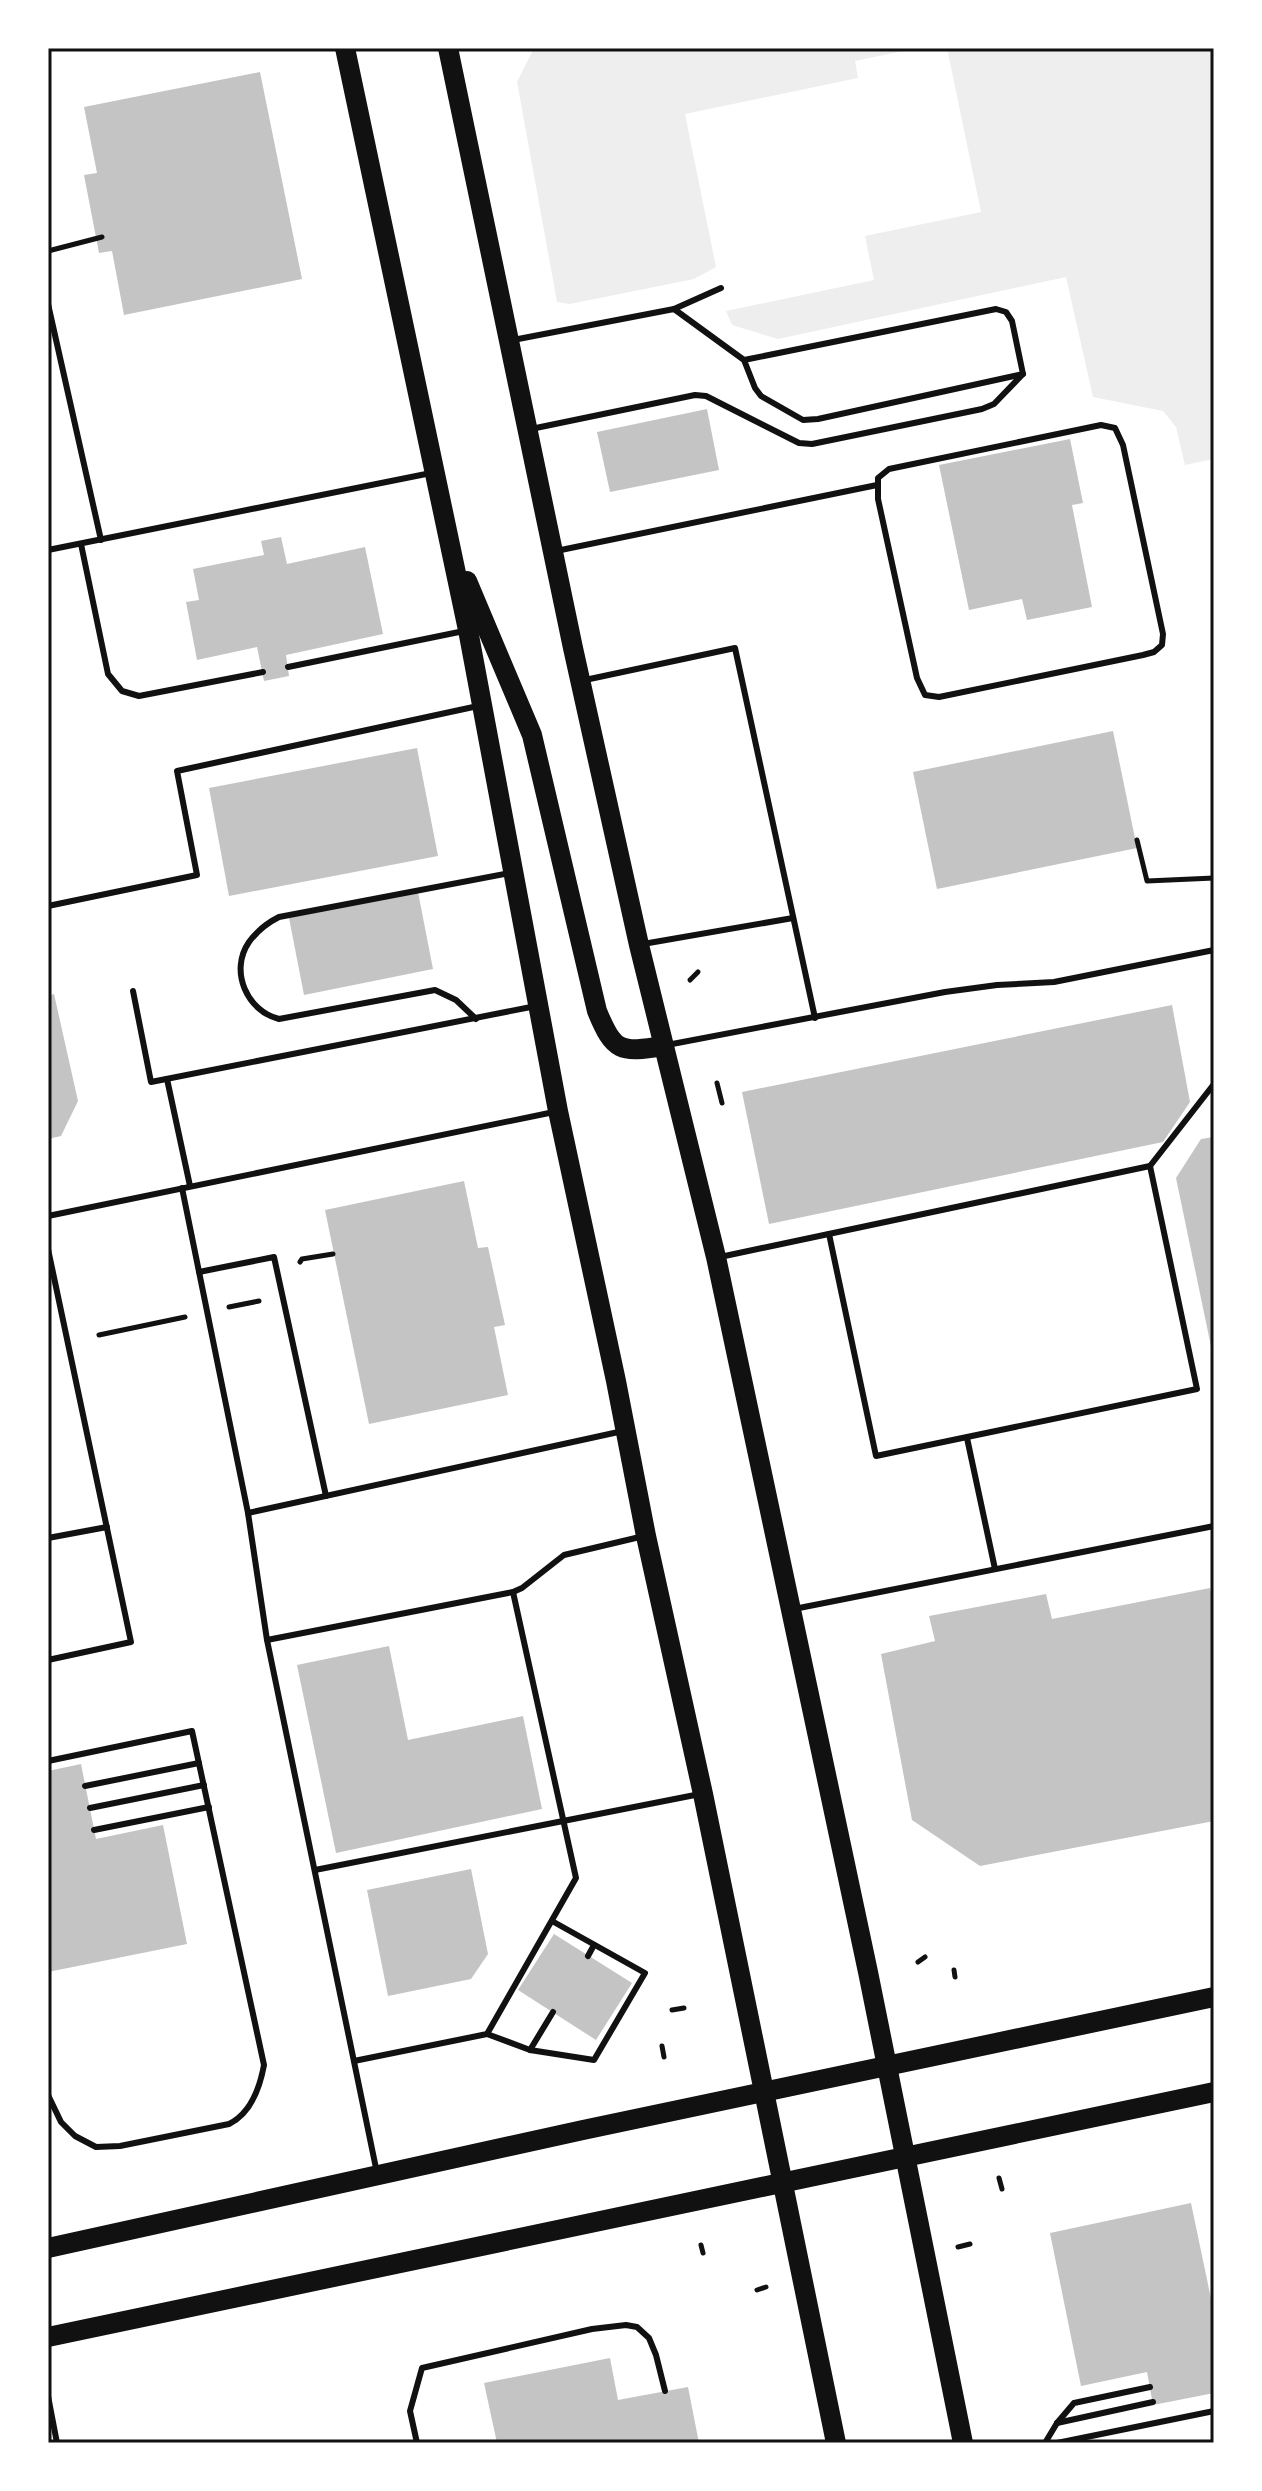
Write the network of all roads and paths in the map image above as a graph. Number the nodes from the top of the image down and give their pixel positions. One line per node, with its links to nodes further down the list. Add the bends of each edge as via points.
1 (345, 48): 12 (main road)
2 (448, 48): 8 (main road)
3 (102, 237): 4 (path)
4 (48, 251)
5 (721, 288): 7 (lane)
6 (48, 304): 14 (lane)
7 (674, 309): 8 (lane); 9 (lane)
8 (508, 341): 11 (main road)
9 (744, 360): 10 (lane, via 761,396 803,420); 10 (lane, via 996,309 1012,321)
10 (1023, 374): 11 (lane, via 982,409 812,444 799,443 695,395)
11 (528, 430): 18 (main road)
12 (435, 472): 14 (lane); 15 (main road)
13 (877, 485): 13 (lane, via 917,678 928,696 1150,654 1162,645 1123,445 1115,428 1101,425 889,469); 18 (lane)
14 (101, 540): 16 (lane)
15 (450, 541): 19 (main road); 37 (main road, via 532,735 597,1011 608,1037 637,1050)
16 (81, 544): 17 (lane); 21 (lane, via 108,674 122,691 139,696)
17 (48, 550)
18 (553, 551): 22 (main road)
19 (468, 630): 20 (lane); 23 (main road)
20 (288, 667)
21 (263, 672)
22 (580, 681): 28 (lane, via 735,648); 29 (main road)
23 (483, 705): 25 (main road); 27 (lane, via 177,771 197,875)
24 (1137, 840): 26 (path, via 1147,881)
25 (514, 873): 34 (main road); 36 (lane, via 279,917 249,942 242,963 253,1004 279,1019 435,990)
26 (1214, 878)
27 (48, 906)
28 (793, 918): 29 (lane); 35 (lane)
29 (639, 945): 37 (main road)
30 (1214, 950): 35 (lane, via 1054,982 945,992)
31 (698, 972): 32 (path)
32 (690, 980)
33 (133, 991): 38 (lane, via 151,1082)
34 (538, 1006): 36 (lane); 42 (main road)
35 (815, 1018): 37 (lane)
36 (476, 1019): 38 (lane)
37 (664, 1046): 49 (main road)
38 (167, 1079): 44 (lane)
39 (717, 1083): 41 (path)
40 (1214, 1084): 43 (lane)
41 (722, 1103)
42 (558, 1111): 44 (lane); 56 (main road)
43 (1150, 1166): 46 (lane); 57 (lane, via 1197,1389)
44 (186, 1187): 45 (lane); 51 (lane)
45 (48, 1216)
46 (829, 1234): 49 (lane); 57 (lane, via 876,1456)
47 (48, 1249): 61 (lane)
48 (333, 1254): 50 (path)
49 (716, 1257): 66 (main road)
50 (302, 1259)
51 (199, 1272): 58 (lane, via 274,1257); 59 (lane)
52 (266, 1299): 53 (path)
53 (230, 1307)
54 (180, 1318): 55 (path)
55 (99, 1335)
56 (626, 1430): 58 (lane); 62 (main road)
57 (967, 1438): 64 (lane)
58 (326, 1496): 59 (lane)
59 (248, 1513): 67 (lane)
60 (1214, 1526): 64 (lane)
61 (107, 1527): 63 (lane); 68 (lane, via 131,1642)
62 (646, 1536): 65 (lane, via 564,1555); 73 (main road)
63 (48, 1538)
64 (995, 1569): 66 (lane)
65 (513, 1592): 67 (lane); 76 (lane)
66 (790, 1610): 93 (main road)
67 (267, 1640): 78 (lane)
68 (48, 1660)
69 (48, 1761): 70 (lane, via 192,1731)
70 (199, 1763): 71 (lane); 72 (lane)
71 (204, 1785): 74 (lane); 75 (lane)
72 (85, 1786)
73 (703, 1794): 76 (lane); 94 (main road)
74 (209, 1807): 77 (lane); 96 (lane, via 263,2051 258,2090 243,2114 229,2124 105,2148 68,2129)
75 (90, 1808)
76 (563, 1821): 78 (lane); 79 (lane, via 576,1878)
77 (94, 1830)
78 (315, 1870): 92 (lane)
79 (552, 1921): 80 (lane); 88 (lane)
80 (594, 1945): 81 (lane); 90 (lane, via 645,1973 594,2060)
81 (588, 1956)
82 (925, 1957): 83 (path)
83 (918, 1962)
84 (1214, 1997): 93 (main road)
85 (684, 2008): 86 (path)
86 (672, 2010)
87 (553, 2012): 90 (lane)
88 (487, 2034): 90 (lane); 92 (lane)
89 (662, 2046): 91 (path)
90 (530, 2050)
91 (664, 2057)
92 (354, 2061): 98 (lane)
93 (885, 2066): 94 (main road); 97 (main road)
94 (764, 2092): 98 (main road); 100 (main road)
95 (1214, 2092): 97 (main road)
96 (48, 2095)
97 (903, 2156): 100 (main road); 119 (main road)
98 (377, 2174): 105 (main road)
99 (999, 2178): 101 (path)
100 (782, 2182): 109 (main road); 118 (main road)
101 (1002, 2189)
102 (970, 2244): 104 (path)
103 (701, 2245): 106 (path)
104 (958, 2247)
105 (48, 2248)
106 (703, 2253)
107 (766, 2287): 108 (path)
108 (757, 2290)
109 (48, 2337)
110 (1150, 2387): 115 (lane, via 1074,2403)
111 (665, 2391): 117 (lane, via 649,2338 637,2327 610,2326 422,2368 410,2411)
112 (48, 2396): 116 (lane)
113 (1153, 2402): 115 (lane)
114 (1214, 2411): 121 (lane)
115 (1057, 2423): 120 (lane)
116 (57, 2443)
117 (417, 2443)
118 (836, 2443)
119 (963, 2443)
120 (1045, 2443)
121 (1057, 2443)

